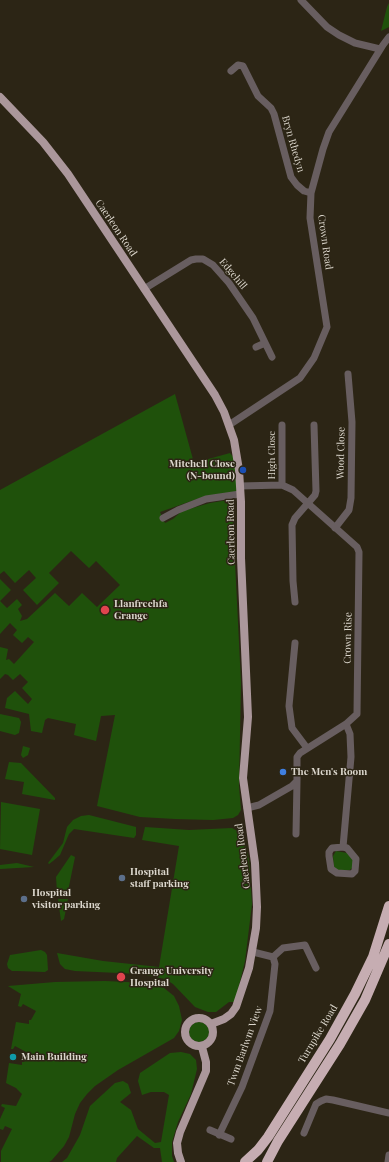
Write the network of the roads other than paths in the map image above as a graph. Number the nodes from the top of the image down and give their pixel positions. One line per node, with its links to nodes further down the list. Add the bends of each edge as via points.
1 (300, 0): 3 (street, via 339,35 354,43)
2 (389, 36): 3 (street, Crown Road)
3 (381, 47): 6 (street, Crown Road, via 329,132)
4 (231, 71): 6 (street, Bryn Rhedyn, via 238,65 243,66 258,96 271,108 291,177 304,191)
5 (0, 97): 7 (main road, Caerleon Road, via 43,142 68,174)
6 (311, 193): 12 (street, Crown Road, via 310,218 327,327 314,358 300,378)
7 (144, 289): 8 (street, Edgehill, via 191,260 204,259 229,283 253,318); 12 (main road, Caerleon Road, via 215,395)
8 (265, 343): 9 (street); 10 (street, Edgehill)
9 (256, 348)
10 (272, 356)
11 (348, 374): 19 (street, Wood Close, via 352,422 350,498 349,510)
12 (229, 425): 16 (main road, Caerleon Road, via 237,451)
13 (282, 425): 15 (street, High Close)
14 (314, 425): 17 (street, via 316,491)
15 (282, 485): 16 (street); 17 (street, Crown Rise, via 293,490)
16 (240, 490): 18 (street, via 206,499); 25 (main road, Caerleon Road, via 240,558 248,717 243,778)
17 (308, 503): 19 (street, Crown Rise); 20 (street, via 292,525)
18 (163, 518)
19 (336, 528): 22 (street, Crown Rise, via 357,547 359,552 357,714)
20 (295, 602)
21 (295, 643): 23 (street, via 289,706 292,728)
22 (346, 724): 23 (street, Crown Rise); 27 (street, via 350,734 351,756)
23 (307, 748): 24 (street, Crown Rise, via 297,757)
24 (297, 781): 25 (street, via 259,805); 26 (street, Crown Rise)
25 (247, 808): 30 (main road, Caerleon Road, via 257,887)
26 (296, 834)
27 (343, 847): 27 (street, via 356,859 355,871 352,874 337,873 330,869 329,852 332,848)
28 (389, 906): 42 (highway, Turnpike Road, via 373,957 352,1001 268,1137)
29 (389, 944): 43 (highway, via 365,1000)
30 (253, 952): 31 (street); 33 (main road, Caerleon Road, via 236,1006 231,1014)
31 (273, 957): 32 (street, via 283,948 305,945); 38 (street, Twm Barlwm View, via 275,964 270,1011 242,1087)
32 (316, 968)
33 (211, 1024): 34 (main road, via 213,1037); 34 (main road, via 199,1017 187,1024 185,1029 186,1039)
34 (202, 1047): 41 (main road, via 206,1062 204,1075 177,1143)
35 (389, 1113): 37 (street, via 333,1100 321,1100 316,1104)
36 (210, 1130): 38 (street)
37 (304, 1133)
38 (220, 1134): 39 (street)
39 (231, 1140)
40 (389, 1155): 44 (street)
41 (181, 1162)
42 (245, 1162)
43 (267, 1162)
44 (388, 1162)

